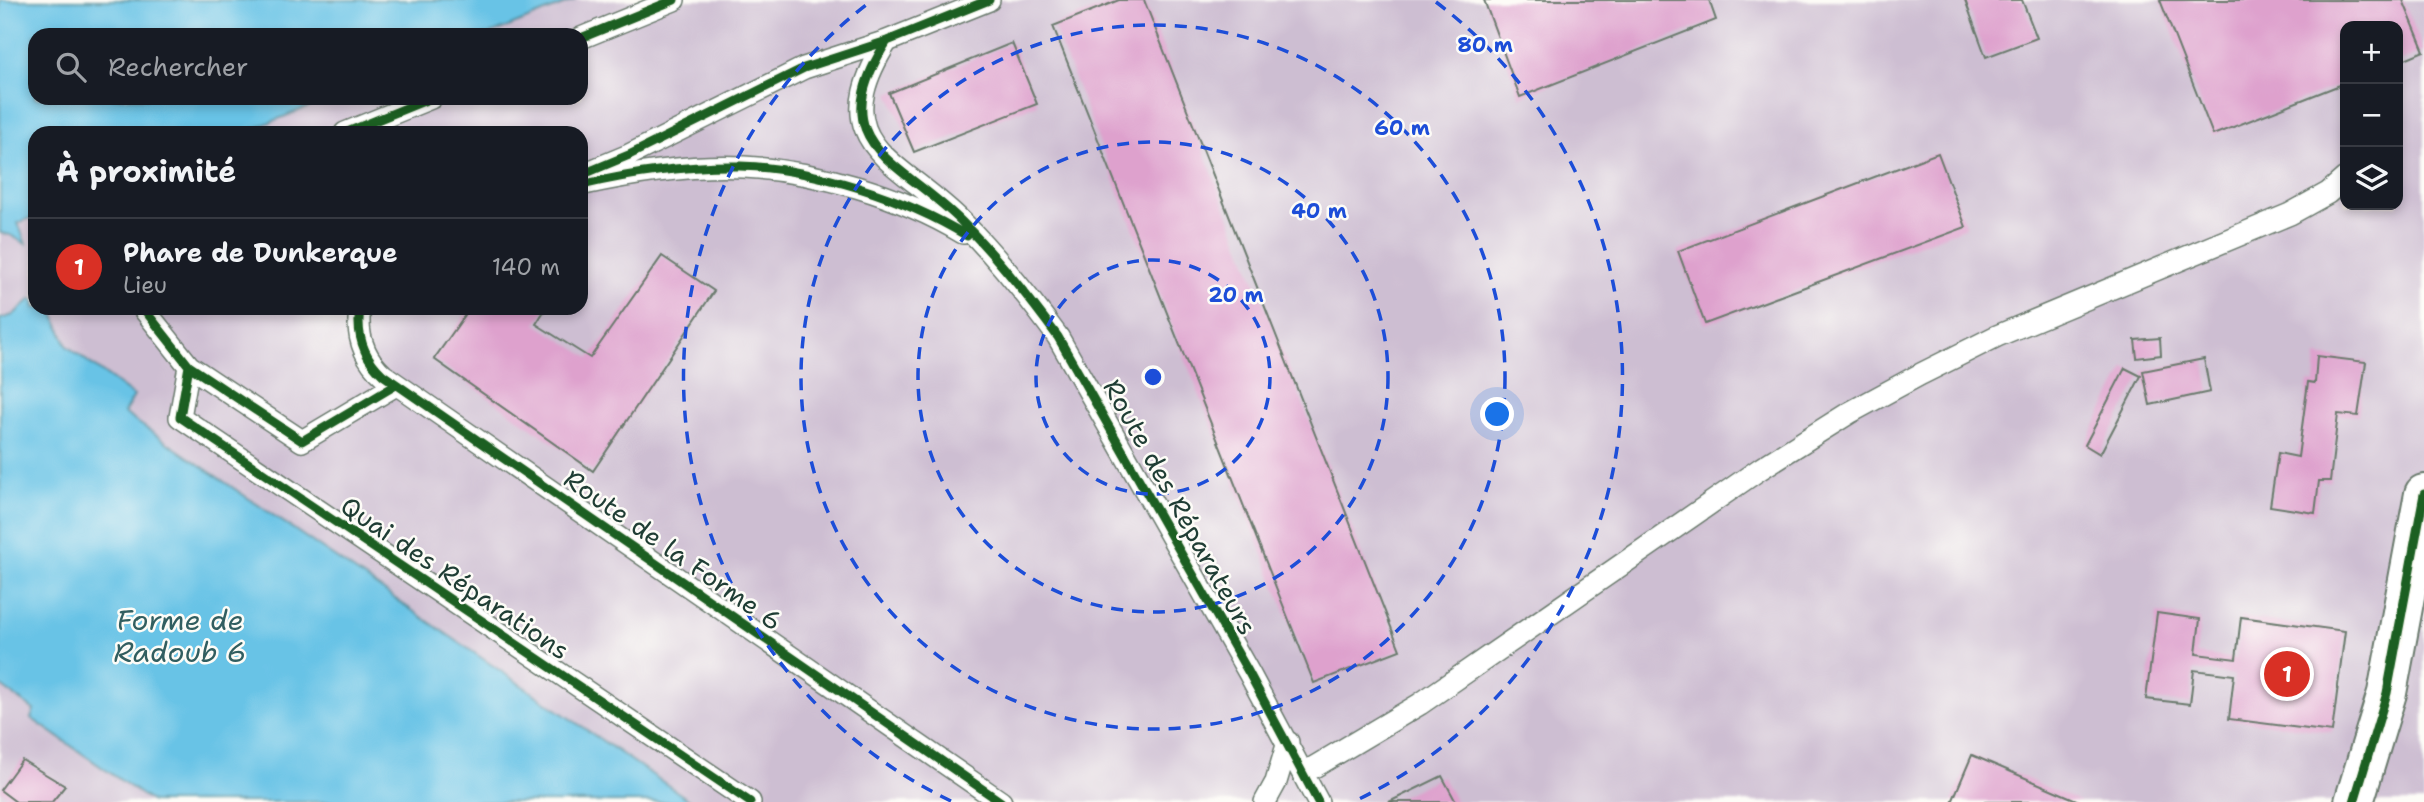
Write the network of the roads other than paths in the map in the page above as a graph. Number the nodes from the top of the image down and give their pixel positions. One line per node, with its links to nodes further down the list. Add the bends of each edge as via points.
1 (674, 0): 3 (lane)
2 (989, 0): 4 (lane)
3 (588, 35)
4 (887, 41): 7 (lane, via 804,68); 10 (lane, Route des Réparateurs, via 862,94 866,133 880,155 947,208)
5 (414, 105): 6 (lane)
6 (362, 126)
7 (588, 172)
8 (2340, 183): 17 (lane, via 2290,214 1997,336 1849,413 1420,704)
9 (588, 184): 10 (lane, via 690,168 767,169 880,194)
10 (985, 247): 16 (lane, Route des Réparateurs, via 1020,285 1075,364)
11 (149, 315): 13 (lane)
12 (360, 315): 14 (lane, Route de la Forme 6, via 360,340 367,359)
13 (190, 366): 14 (lane, via 302,441); 18 (lane, Quai des Réparations, via 180,417)
14 (396, 385): 19 (lane, Route de la Forme 6)
15 (2424, 494): 22 (street, via 2387,693)
16 (1288, 743): 17 (lane, Route des Réparateurs); 20 (lane)
17 (1304, 773): 21 (lane, Route des Réparateurs)
18 (750, 802)
19 (1001, 802)
20 (1265, 802)
21 (1318, 802)
22 (2354, 802)

